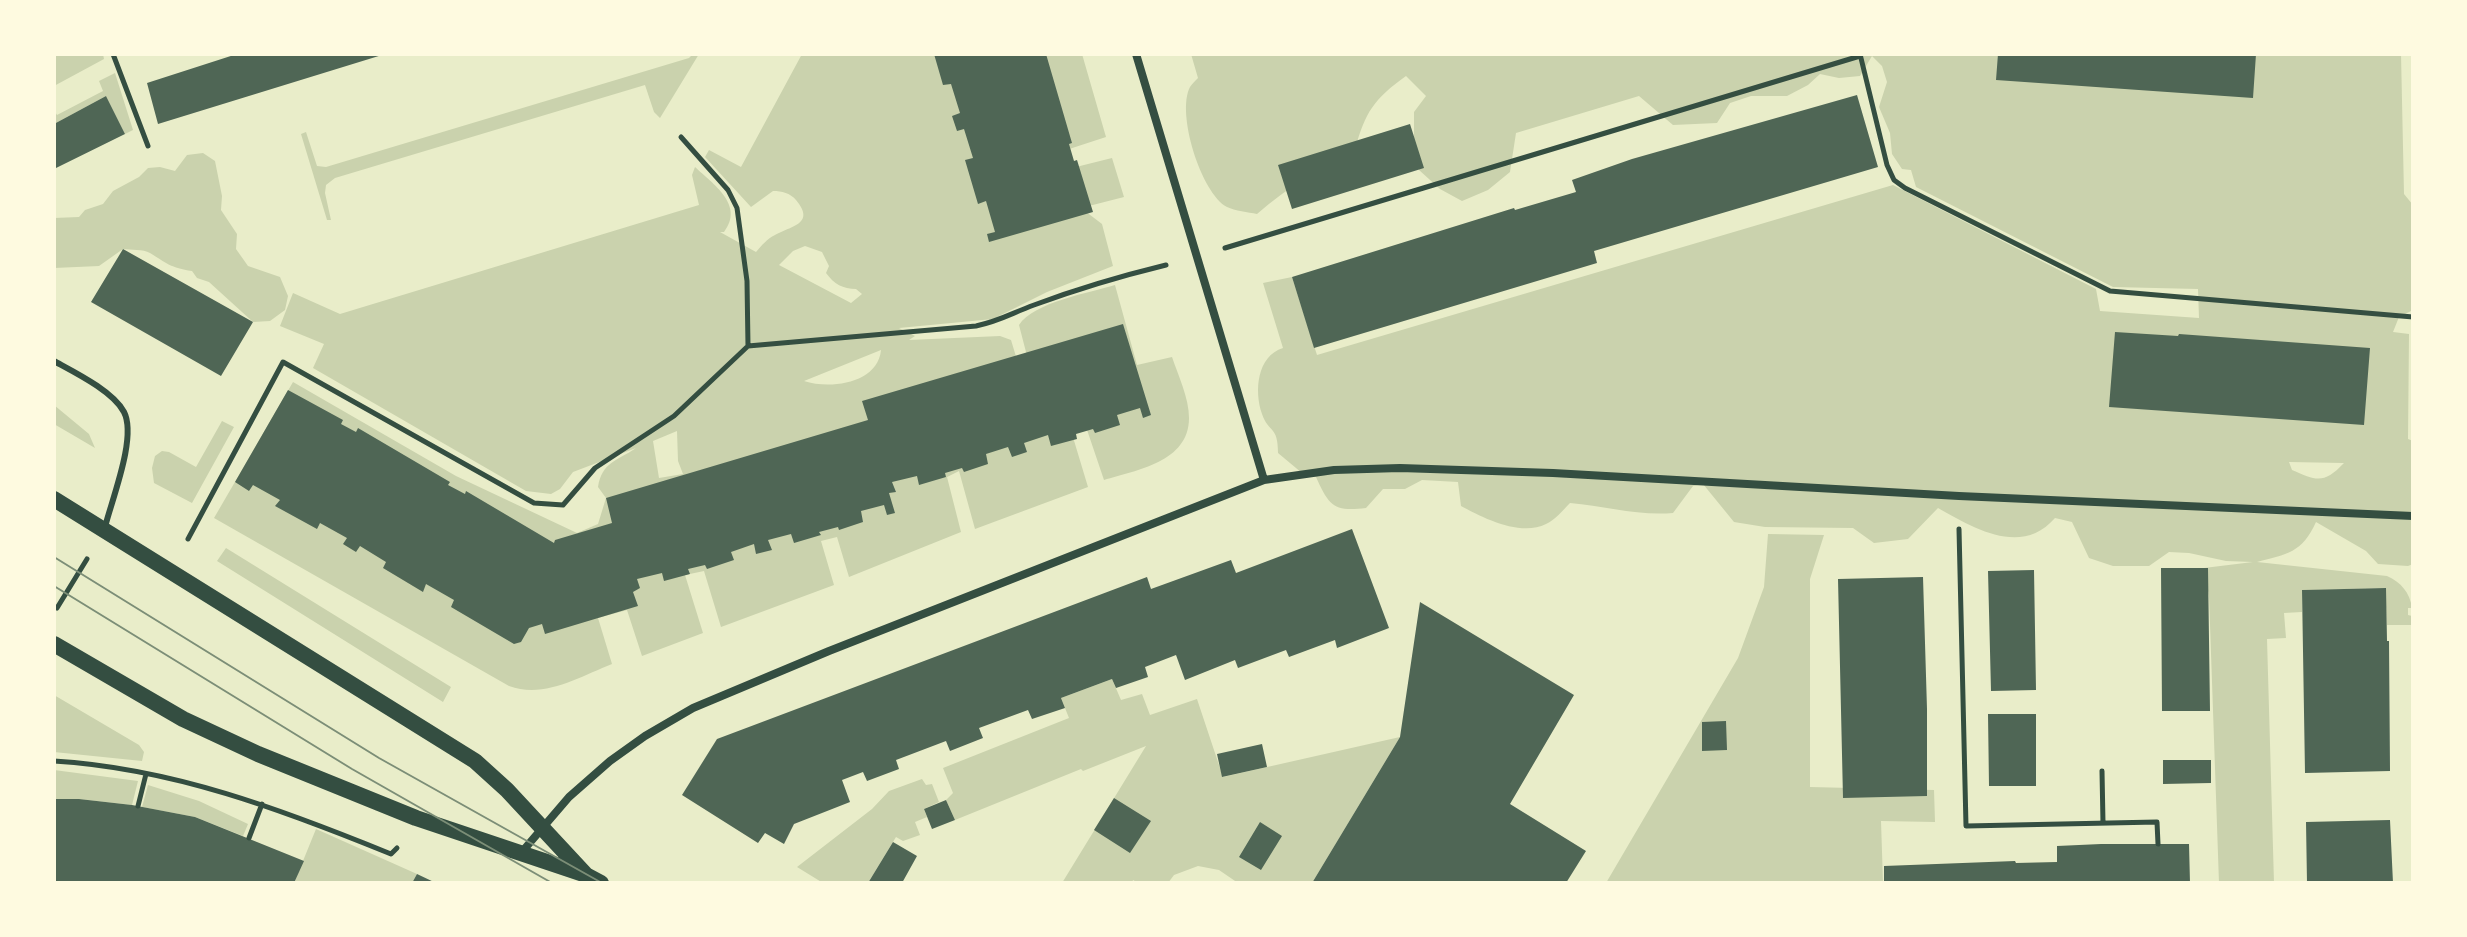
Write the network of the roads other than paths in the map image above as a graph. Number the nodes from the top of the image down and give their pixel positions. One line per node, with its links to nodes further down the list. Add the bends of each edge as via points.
1 (1136, 54): 3 (street)
2 (54, 361): 6 (lane, via 100,388 127,419 127,443)
3 (1264, 480): 5 (street, via 1400,468); 8 (street, via 693,708 610,761)
4 (54, 499): 6 (main road)
5 (2413, 516)
6 (104, 530): 8 (main road, via 463,752 490,773)
7 (54, 644): 9 (main road, via 237,745 407,814)
8 (540, 828): 9 (street); 10 (main road)
9 (521, 853): 10 (main road)
10 (594, 879)

